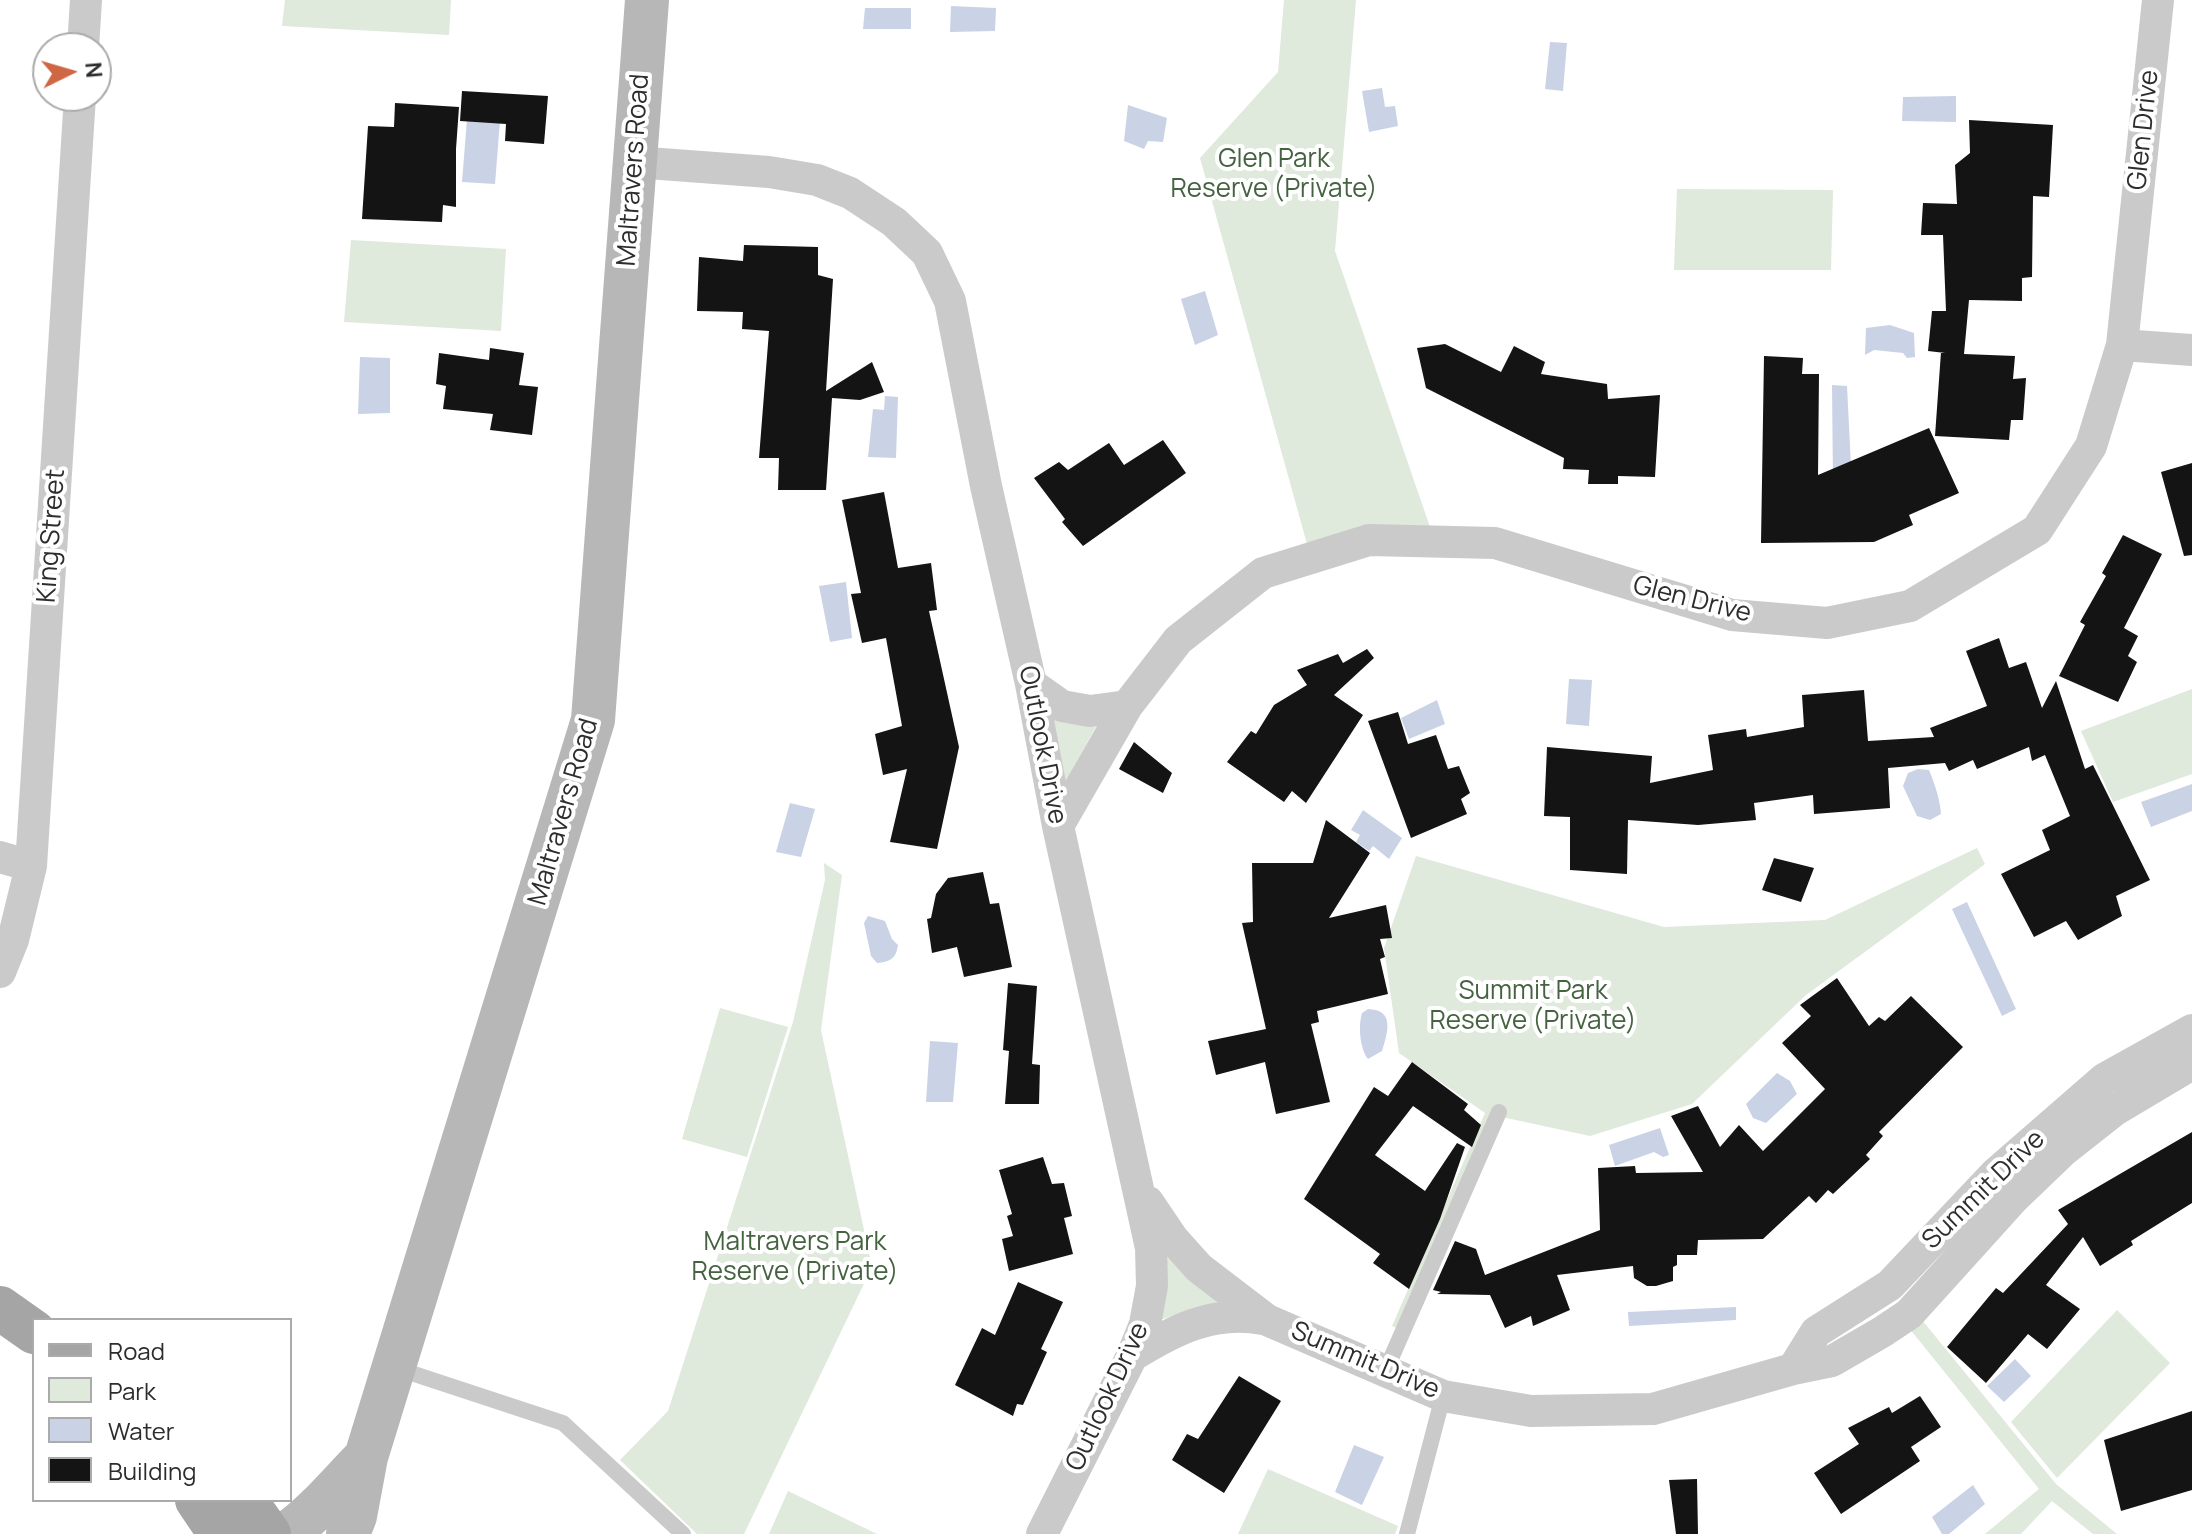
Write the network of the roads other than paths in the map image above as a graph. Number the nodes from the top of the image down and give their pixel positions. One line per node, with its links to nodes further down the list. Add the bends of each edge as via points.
1 (86, 0): 4 (street)
2 (647, 0): 6 (street, Maltravers Road)
3 (2158, 0): 7 (street, Glen Drive)
4 (84, 32)
5 (79, 112): 13 (street, King Street)
6 (634, 162): 9 (street, Outlook Drive, via 817,180 850,193 894,222 927,253 950,301); 23 (street, Maltravers Road, via 593,720)
7 (2122, 345): 8 (street); 10 (street, Glen Drive, via 2091,446 2037,530 1910,606 1827,623 1732,615 1495,543 1369,540 1263,573 1178,640)
8 (2192, 350)
9 (1031, 684): 10 (street, via 1062,706 1090,711); 11 (street, Outlook Drive)
10 (1127, 706): 11 (street, Glen Drive)
11 (1058, 826): 18 (street, Outlook Drive)
12 (0, 857): 13 (street)
13 (31, 866): 14 (street, King Street)
14 (0, 972)
15 (2192, 1030): 24 (street, Summit Drive, via 2104,1079 1996,1173 1890,1285 1816,1332)
16 (2192, 1064): 24 (street, Summit Drive, via 2115,1110 2063,1151 1909,1314 1832,1361)
17 (1499, 1112): 25 (lane)
18 (1138, 1186): 20 (street, Summit Drive, via 1199,1268); 22 (street, Outlook Drive, via 1151,1248 1152,1286)
19 (0, 1308): 21 (main road)
20 (1267, 1320): 22 (street, Summit Drive, via 1223,1316 1167,1335); 25 (street, Summit Drive)
21 (32, 1331)
22 (1132, 1356): 34 (street, Outlook Drive)
23 (394, 1368): 27 (street, Maltravers Road); 33 (lane, via 563,1423)
24 (1793, 1369): 26 (street, Summit Drive, via 1653,1409 1531,1411)
25 (1385, 1372): 26 (street, Summit Drive)
26 (1443, 1396): 35 (lane)
27 (366, 1457): 31 (street, Maltravers Road, via 314,1513); 32 (street, Maltravers Road)
28 (198, 1502): 30 (main road)
29 (247, 1502): 31 (main road)
30 (220, 1534)
31 (284, 1534)
32 (348, 1534)
33 (683, 1534)
34 (1042, 1534)
35 (1407, 1534)

